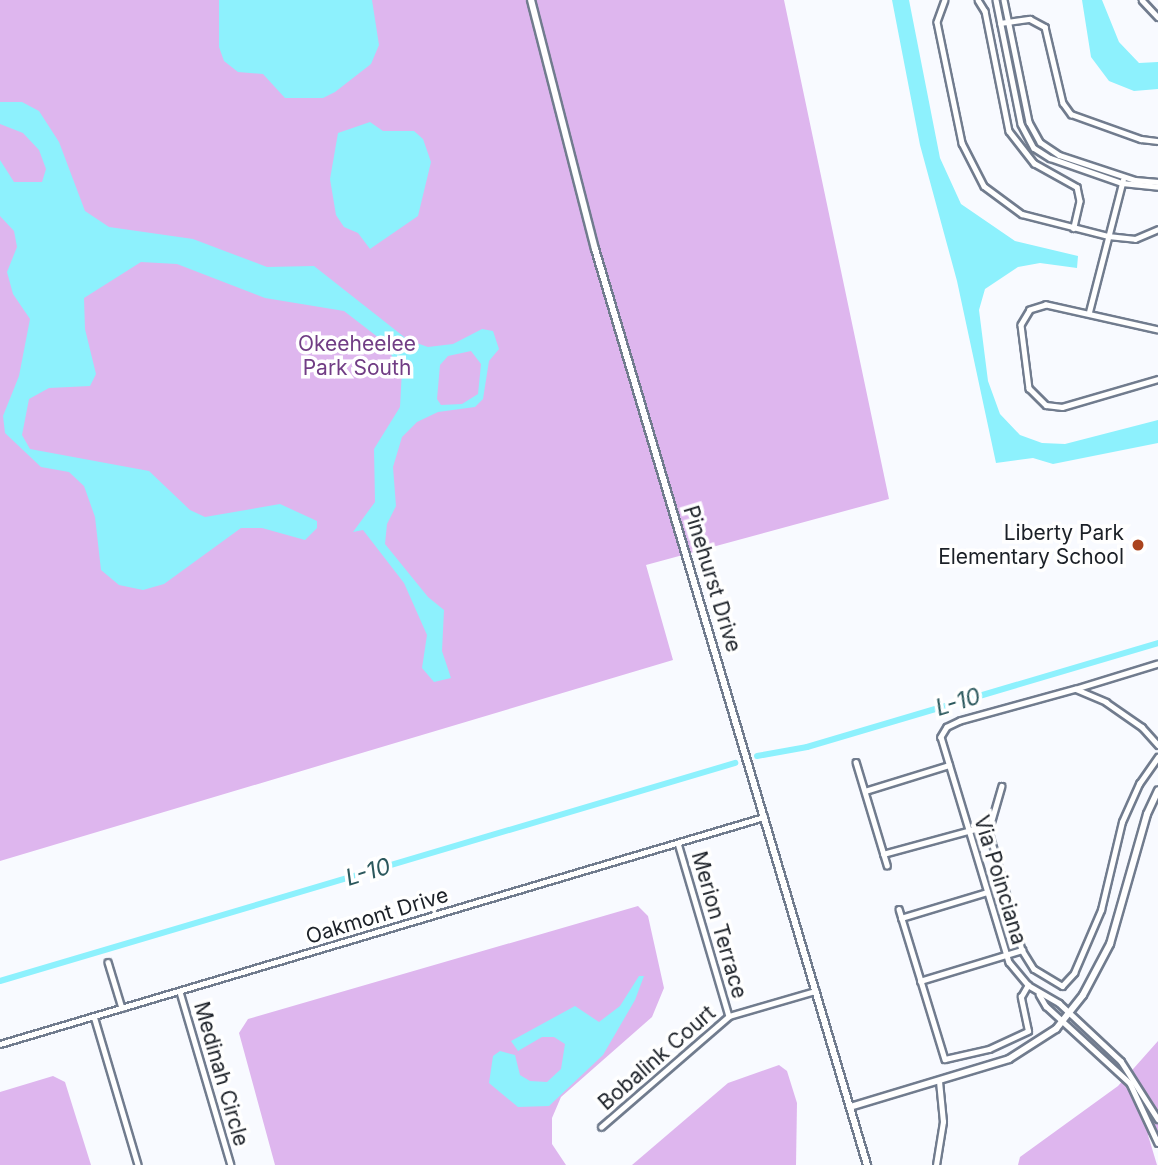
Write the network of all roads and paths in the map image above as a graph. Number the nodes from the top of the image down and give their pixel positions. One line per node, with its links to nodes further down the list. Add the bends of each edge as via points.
1 (531, 0): 30 (street, Pinehurst Drive, via 595,250)
2 (945, 0): 15 (street, via 937,22 971,168 1010,208)
3 (978, 0): 15 (street, via 985,11 1009,131 1034,163 1077,187 1080,201)
4 (996, 0): 9 (street)
5 (1004, 0): 8 (street)
6 (1142, 0): 7 (street)
7 (1158, 17)
8 (1007, 21): 9 (street); 10 (street, via 1030,19 1048,31 1062,99 1071,114); 11 (street, via 1036,136 1059,155)
9 (1000, 23): 13 (street, via 1028,141 1040,154)
10 (1158, 141)
11 (1124, 177): 12 (street); 13 (street)
12 (1158, 182)
13 (1122, 183): 14 (street); 17 (street)
14 (1158, 187)
15 (1074, 228): 17 (street)
16 (1158, 229): 17 (street, via 1130,240)
17 (1108, 236): 18 (street)
18 (1088, 312): 19 (street); 20 (street, via 1042,305 1024,316 1027,375 1035,398 1062,407)
19 (1158, 330)
20 (1158, 379)
21 (1158, 664): 22 (street, Via Poinciana)
22 (1076, 689): 23 (street, via 1115,708); 26 (street, Via Poinciana, via 947,727 941,737)
23 (1158, 745)
24 (1158, 757): 39 (street, via 1139,784 1122,822 1104,901 1069,983 1062,986 1034,969)
25 (856, 762): 29 (street)
26 (949, 765): 29 (street); 32 (street, Via Poinciana)
27 (1002, 786): 31 (street)
28 (1158, 790): 48 (street, via 1147,814 1118,922 1102,961)
29 (864, 791): 34 (street)
30 (764, 817): 33 (street, Oakmont Drive); 44 (street, Pinehurst Drive)
31 (990, 825): 32 (street); 39 (street, via 991,845)
32 (968, 829): 34 (street); 36 (street, Via Poinciana)
33 (678, 843): 45 (street, Oakmont Drive); 50 (street, Merion Terrace)
34 (883, 854): 35 (street)
35 (887, 865)
36 (987, 892): 38 (street); 40 (street, Via Poinciana)
37 (899, 909): 38 (street)
38 (901, 918): 42 (street)
39 (1021, 950): 40 (street)
40 (1006, 956): 42 (street); 43 (street, Via Poinciana)
41 (108, 962): 47 (street)
42 (920, 981): 43 (street, via 943,1056 949,1061 1028,1031 1021,997)
43 (1028, 985): 46 (street, Via Poinciana)
44 (815, 991): 50 (street, Bobalink Court); 55 (street, Pinehurst Drive)
45 (180, 992): 47 (street, Oakmont Drive); 60 (street, Medinah Circle)
46 (1039, 993): 48 (street, Via Poinciana); 51 (street, Via Poinciana)
47 (122, 1008): 49 (street, Oakmont Drive)
48 (1070, 1014): 51 (street); 54 (street, Via Poinciana)
49 (94, 1016): 52 (street, Oakmont Drive); 59 (street)
50 (729, 1016): 57 (street, Bobalink Court)
51 (1063, 1021): 53 (street, via 1038,1043 1009,1059); 54 (street, Via Poinciana)
52 (0, 1044)
53 (939, 1081): 55 (street); 62 (street, via 943,1122)
54 (1133, 1083): 56 (street, Via Poinciana); 58 (street, Via Poinciana)
55 (850, 1107): 61 (street, Pinehurst Drive)
56 (1158, 1119)
57 (600, 1127)
58 (1158, 1143)
59 (138, 1165)
60 (232, 1165)
61 (867, 1165)
62 (936, 1165)

